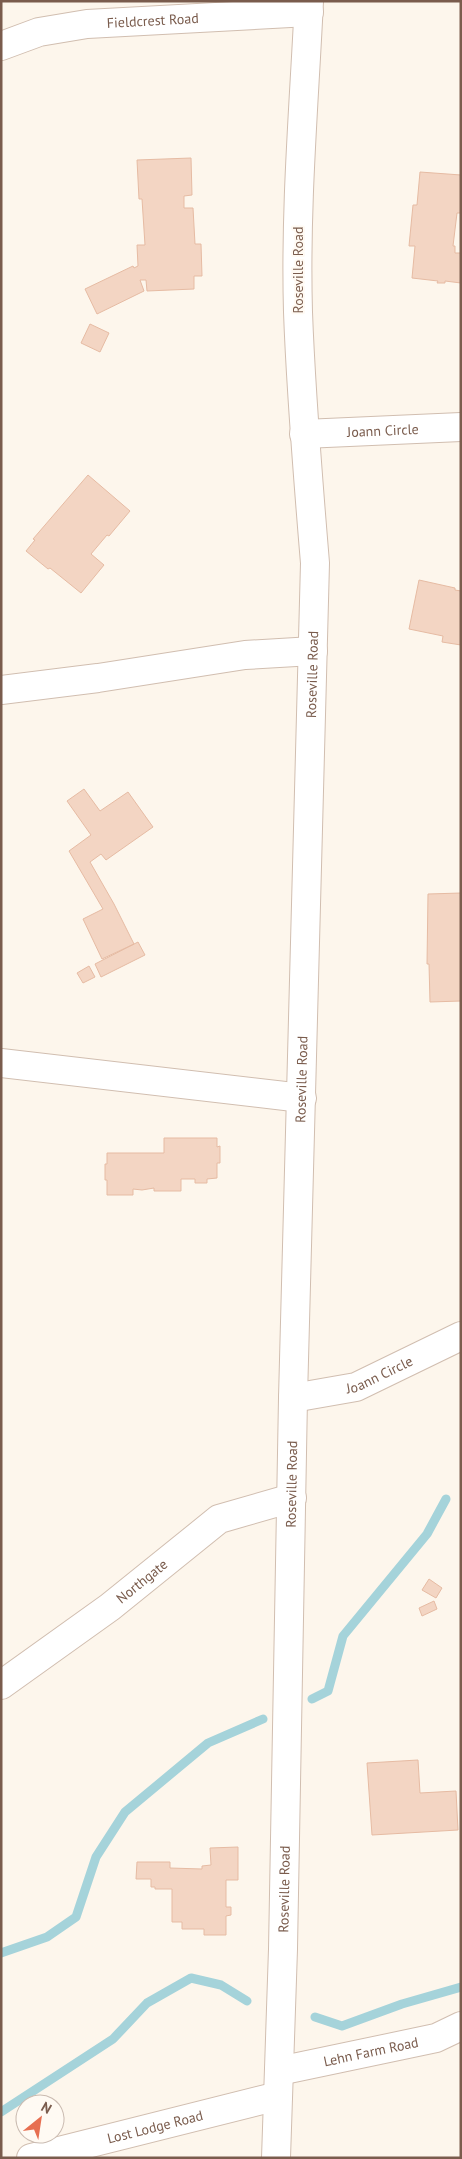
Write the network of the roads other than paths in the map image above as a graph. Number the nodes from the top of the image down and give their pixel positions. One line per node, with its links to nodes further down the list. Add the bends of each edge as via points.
1 (309, 7): 2 (street, Fieldcrest Road, via 87,24 39,32); 4 (street, Roseville Road, via 298,190 298,311)
2 (1, 46)
3 (461, 428): 4 (street, Joann Circle)
4 (304, 434): 5 (street, Roseville Road, via 315,562)
5 (313, 651): 6 (street, via 245,655); 8 (street, Roseville Road)
6 (1, 690)
7 (1, 1064): 8 (street)
8 (302, 1098): 10 (street, Roseville Road)
9 (461, 1336): 10 (street, Joann Circle, via 356,1387)
10 (293, 1398): 11 (street, Roseville Road)
11 (292, 1498): 12 (street, Northgate, via 218,1519 110,1607); 14 (street, Roseville Road)
12 (1, 1685)
13 (461, 2026): 14 (street, Lehn Farm Road, via 436,2038)
14 (278, 2084): 15 (street, Lost Lodge Road); 16 (street, Roseville Road)
15 (30, 2158)
16 (276, 2158)

